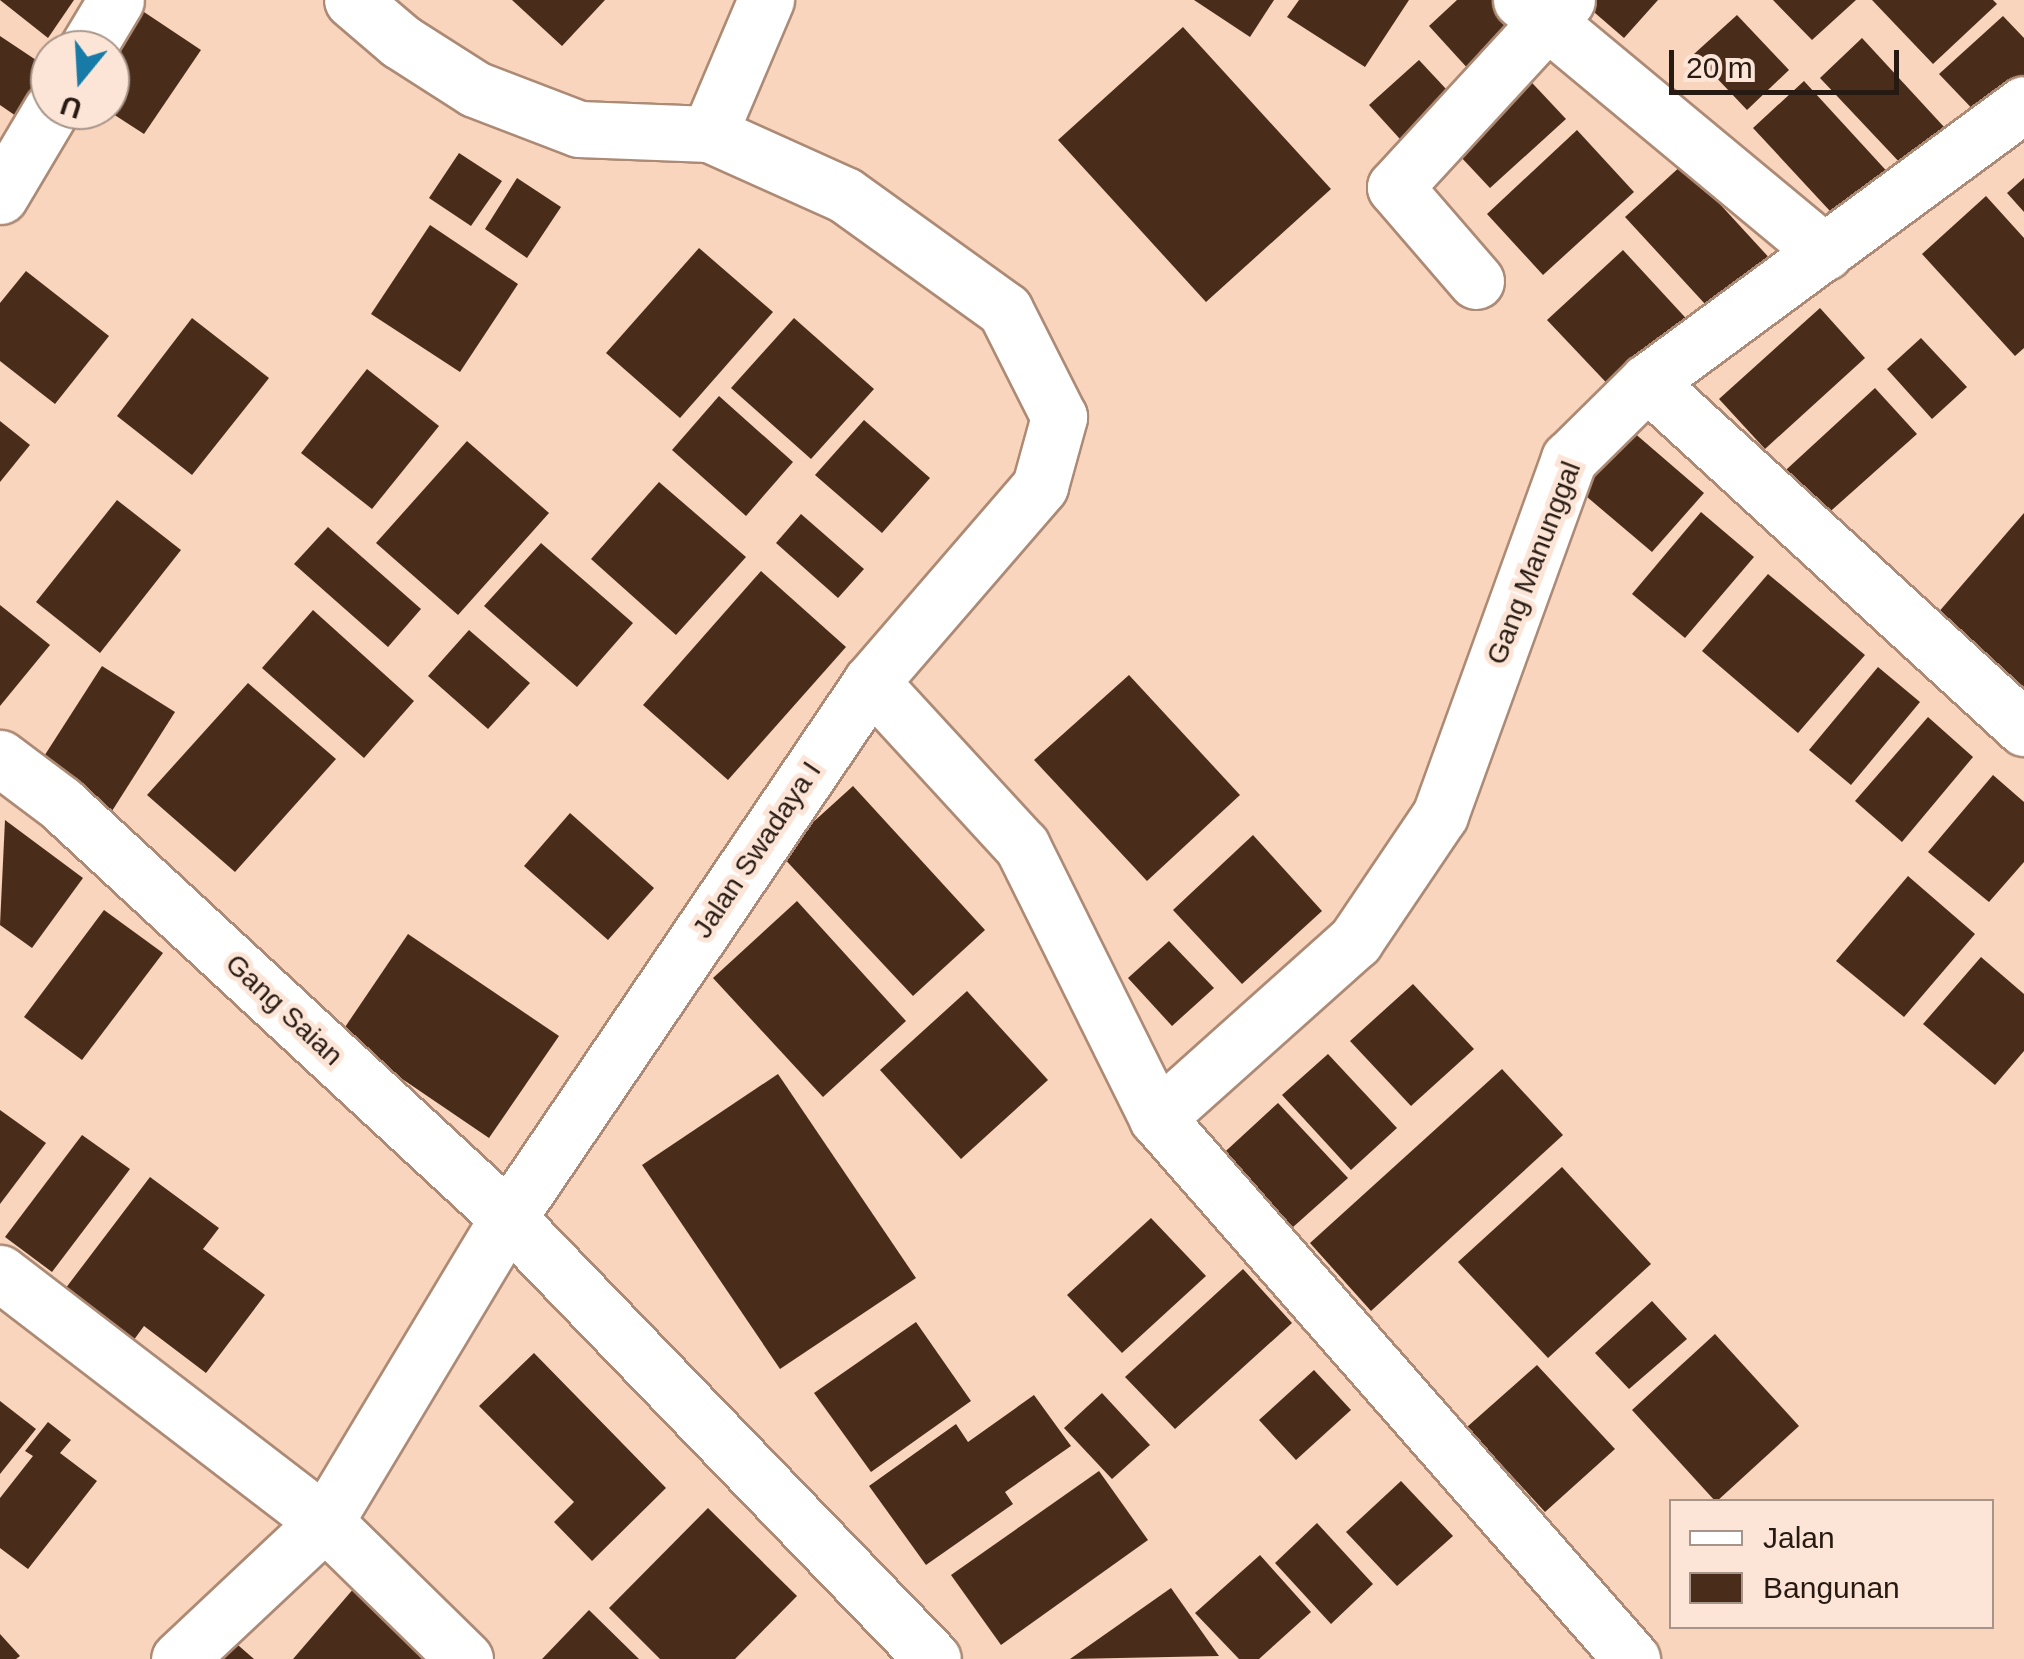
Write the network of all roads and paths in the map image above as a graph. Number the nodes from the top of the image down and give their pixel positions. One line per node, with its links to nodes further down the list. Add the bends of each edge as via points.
1 (116, 0): 5 (street)
2 (352, 0): 8 (street, via 400,41 476,88 579,129)
3 (766, 0): 8 (street)
4 (1547, 7): 10 (street); 11 (street, via 1395,187)
5 (98, 30)
6 (2024, 104): 10 (street, Gang Manunggal)
7 (39, 130): 9 (street)
8 (710, 134): 13 (street, Jalan Swadaya I, via 844,195 1005,310 1058,417 1040,486)
9 (0, 196)
10 (1825, 252): 12 (street, Gang Manunggal)
11 (1476, 281)
12 (1647, 382): 14 (street); 16 (street, Gang Manunggal, via 1569,458 1440,815 1355,941)
13 (871, 682): 16 (street, via 1022,846); 17 (street, Jalan Swadaya I)
14 (2024, 728)
15 (0, 758): 17 (street, Gang Saian, via 60,803)
16 (1157, 1118): 23 (street)
17 (508, 1218): 19 (street, Jalan Swadaya I); 22 (street, Gang Saian)
18 (0, 1273): 19 (street)
19 (325, 1522): 20 (street, Jalan Swadaya I); 21 (street)
20 (180, 1659)
21 (465, 1659)
22 (933, 1659)
23 (1632, 1659)

